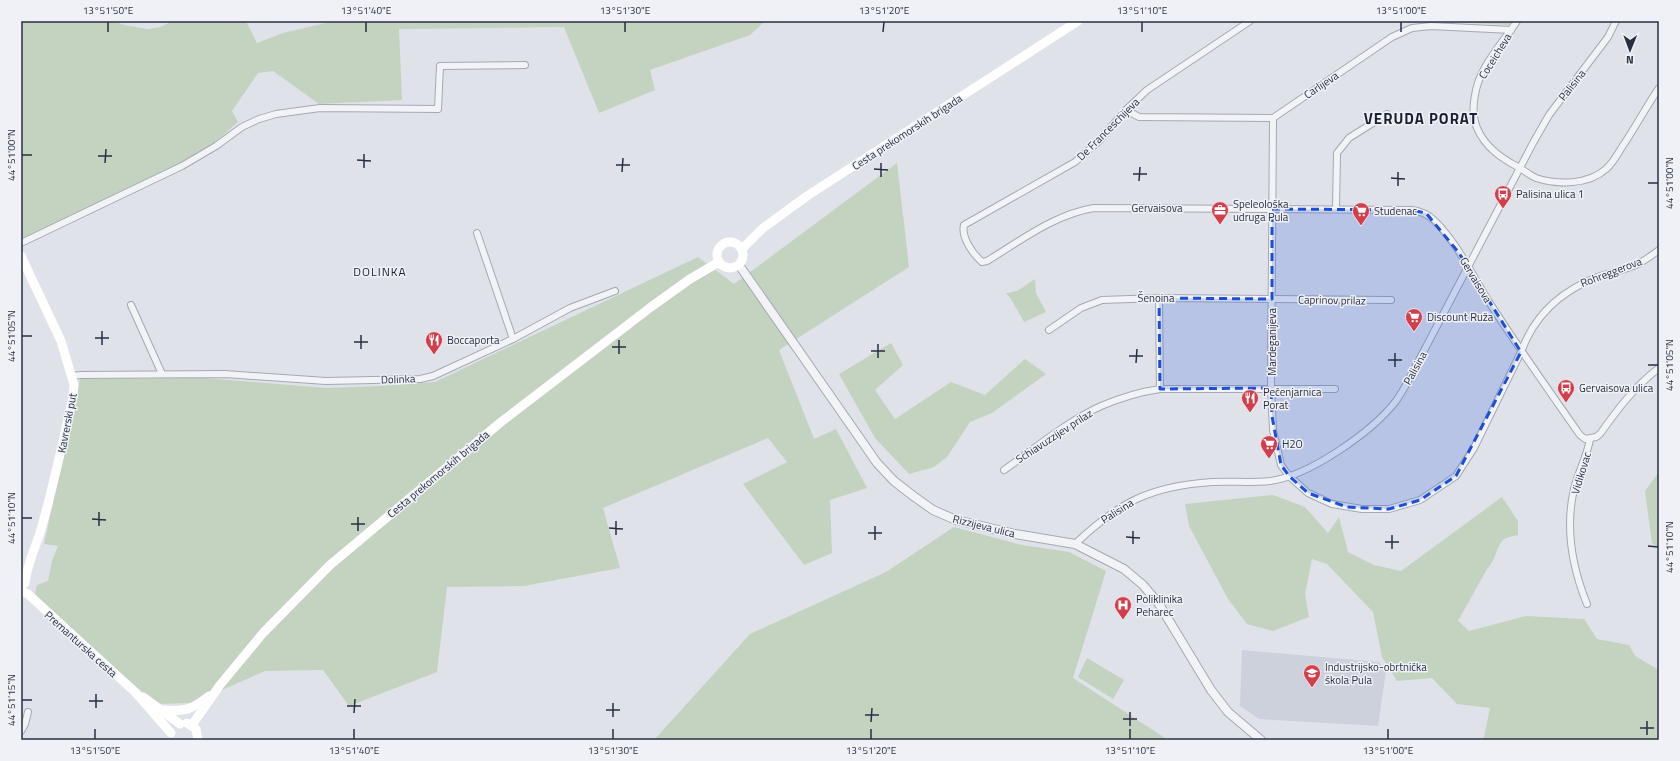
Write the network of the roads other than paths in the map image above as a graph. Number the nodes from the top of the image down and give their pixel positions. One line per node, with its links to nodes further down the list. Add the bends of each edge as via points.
1 (1078, 21): 17 (main road, Cesta prekomorskih brigada, via 807,196 763,228)
2 (1250, 21): 8 (street, De Franceschijeva, via 1147,90)
3 (1516, 21): 5 (street, Coceicheva)
4 (1616, 21): 11 (street, Palisina, via 1608,37 1549,115)
5 (1511, 30): 10 (street, Carlijeva, via 1422,26 1403,31); 11 (street, Coceicheva, via 1478,83 1475,95 1475,120 1486,143 1504,160)
6 (525, 65): 16 (street, via 440,66 438,109 320,108 259,119 182,166)
7 (1659, 88): 11 (street, Coceicheva, via 1628,139 1605,170 1575,182 1557,182 1536,178)
8 (1126, 110): 10 (street, via 1139,117); 14 (street, De Franceschijeva, via 1098,142 1075,162 964,225)
9 (1387, 114): 13 (street, via 1349,138 1337,153)
10 (1272, 118): 12 (street, Mardeganijeva)
11 (1520, 168): 22 (street, Palisina)
12 (1272, 209): 13 (street, Gervaisova); 14 (street, Gervaisova, via 1081,210 1058,219 982,262 964,237); 25 (street, Mardeganijeva)
13 (1336, 209): 22 (street, Gervaisova, via 1411,210 1426,213 1436,221)
14 (963, 230)
15 (477, 232): 29 (street)
16 (21, 243)
17 (742, 249): 20 (main road, via 734,242 724,244 718,252); 21 (main road, via 743,259)
18 (1659, 250): 30 (street, Rohreggerova, via 1635,266 1596,278 1565,294 1537,321 1527,335)
19 (21, 256): 33 (main road, Kavrerski put, via 60,341)
20 (719, 262): 21 (main road, via 727,268); 43 (main road, Cesta prekomorskih brigada, via 690,279 578,362 501,422 330,565 249,649)
21 (739, 265): 40 (street, Rizzijeva ulica, via 877,463 894,481 933,510 956,520 1015,534)
22 (1468, 266): 30 (street, Gervaisova); 39 (street, Palisina, via 1396,401 1364,432 1315,464)
23 (615, 291): 29 (street, Dolinka, via 570,308)
24 (1159, 298): 25 (street, Šenoina); 28 (street, Šenoina, via 1094,302); 34 (street)
25 (1272, 299): 26 (street, Caprinov prilaz); 35 (street, Mardeganijeva)
26 (1391, 300)
27 (130, 305): 32 (street)
28 (1049, 330)
29 (512, 339): 32 (street, Dolinka, via 433,376 420,379 326,381 225,374)
30 (1521, 352): 37 (street, Gervaisova, via 1580,435); 39 (street, Mardeganijeva, via 1474,448 1456,476 1420,500 1390,509 1347,507 1308,493)
31 (1659, 368): 37 (street, Vidikovac, via 1631,393 1600,434)
32 (162, 374): 33 (street, Dolinka)
33 (72, 376): 41 (main road, Kavrerski put, via 73,397 55,477)
34 (1160, 388): 35 (street, Schiavuzzijev prilaz); 38 (street, Schiavuzzijev prilaz, via 1139,392 1082,416)
35 (1272, 388): 36 (street, Schiavuzzijev prilaz); 39 (street, Mardeganijeva, via 1273,430 1281,465)
36 (1335, 389)
37 (1590, 439): 42 (street, Vidikovac, via 1574,488 1570,513 1575,570)
38 (1004, 470)
39 (1289, 476): 40 (street, Palisina, via 1270,480 1211,482 1151,493 1118,508)
40 (1075, 544): 52 (street, Rizzijeva ulica, via 1124,569 1143,585 1159,604 1211,690 1228,712)
41 (24, 584): 44 (main road, Premanturska cesta)
42 (1587, 604)
43 (215, 691): 45 (main road, via 188,710); 48 (main road, Cesta prekomorskih brigada)
44 (135, 692): 45 (main road, Premanturska cesta); 50 (main road, Premanturska cesta)
45 (163, 710): 47 (main road, Premanturska cesta)
46 (28, 712): 49 (street, via 26,724)
47 (180, 724): 48 (main road); 50 (main road, via 173,728)
48 (192, 725): 51 (main road, via 197,732)
49 (21, 731)
50 (171, 736)
51 (198, 740)
52 (1261, 740)

